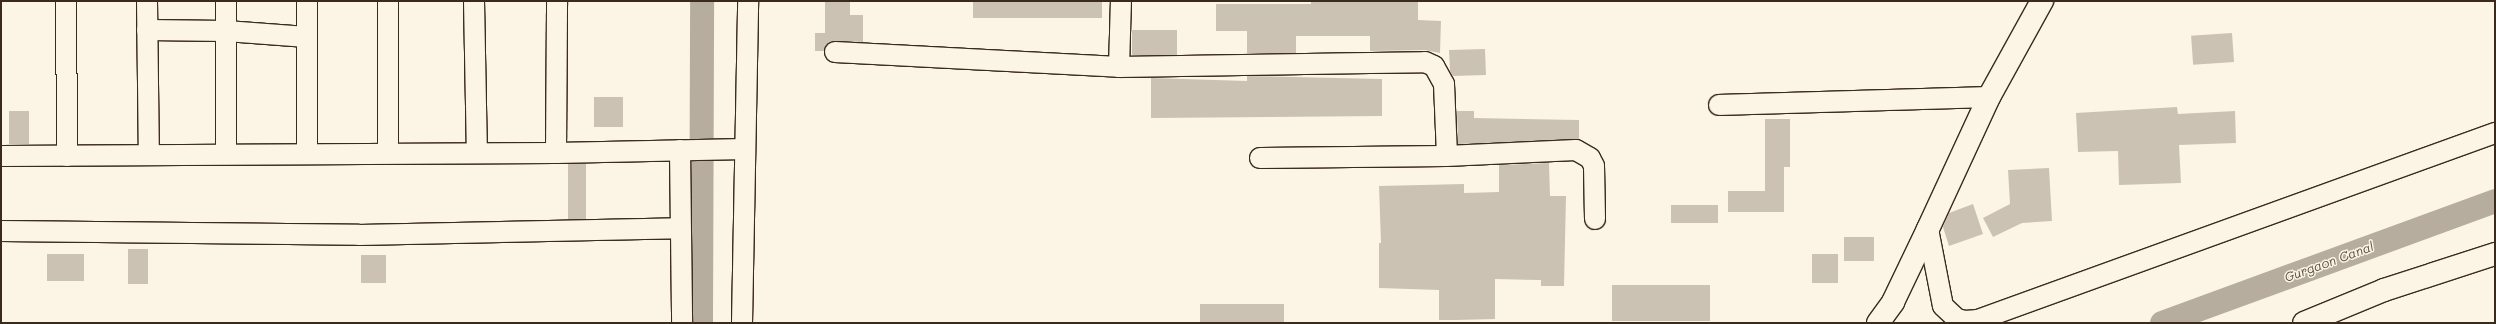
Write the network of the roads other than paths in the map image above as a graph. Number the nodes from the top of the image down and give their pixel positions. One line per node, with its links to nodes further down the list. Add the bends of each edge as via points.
1 (66, 1): 29 (street)
2 (147, 1): 11 (street)
3 (226, 1): 12 (street)
4 (307, 1): 13 (street)
5 (388, 1): 22 (street)
6 (474, 1): 21 (street)
7 (557, 1): 26 (street)
8 (748, 1): 19 (street)
9 (1121, 1): 15 (street)
10 (2042, 1): 16 (street)
11 (147, 30): 12 (street); 23 (street)
12 (226, 31): 13 (street); 24 (street)
13 (307, 37): 25 (street)
14 (835, 52): 15 (street)
15 (1119, 67): 27 (street, via 1426,62 1434,66 1444,84)
16 (1989, 97): 17 (street); 33 (street)
17 (1719, 105)
18 (2495, 133): 33 (street, via 1978,320 1957,319 1943,306)
19 (745, 149): 20 (street); 38 (street)
20 (687, 150): 26 (street); 32 (street)
21 (477, 152): 22 (street); 26 (street)
22 (388, 153): 25 (street)
23 (148, 154): 24 (street); 29 (street)
24 (226, 154): 25 (street)
25 (307, 154)
26 (556, 154)
27 (1447, 155): 30 (street); 31 (street, via 1576,150 1584,153 1594,166)
28 (1, 156): 29 (street)
29 (67, 156)
30 (1260, 158)
31 (1595, 219)
32 (680, 228): 34 (street, via 359,235); 37 (street)
33 (1928, 230): 39 (street, via 1892,302)
34 (1, 231)
35 (2495, 254): 36 (street, via 2384,290)
36 (2315, 321)
37 (682, 323)
38 (742, 323)
39 (1878, 323)

